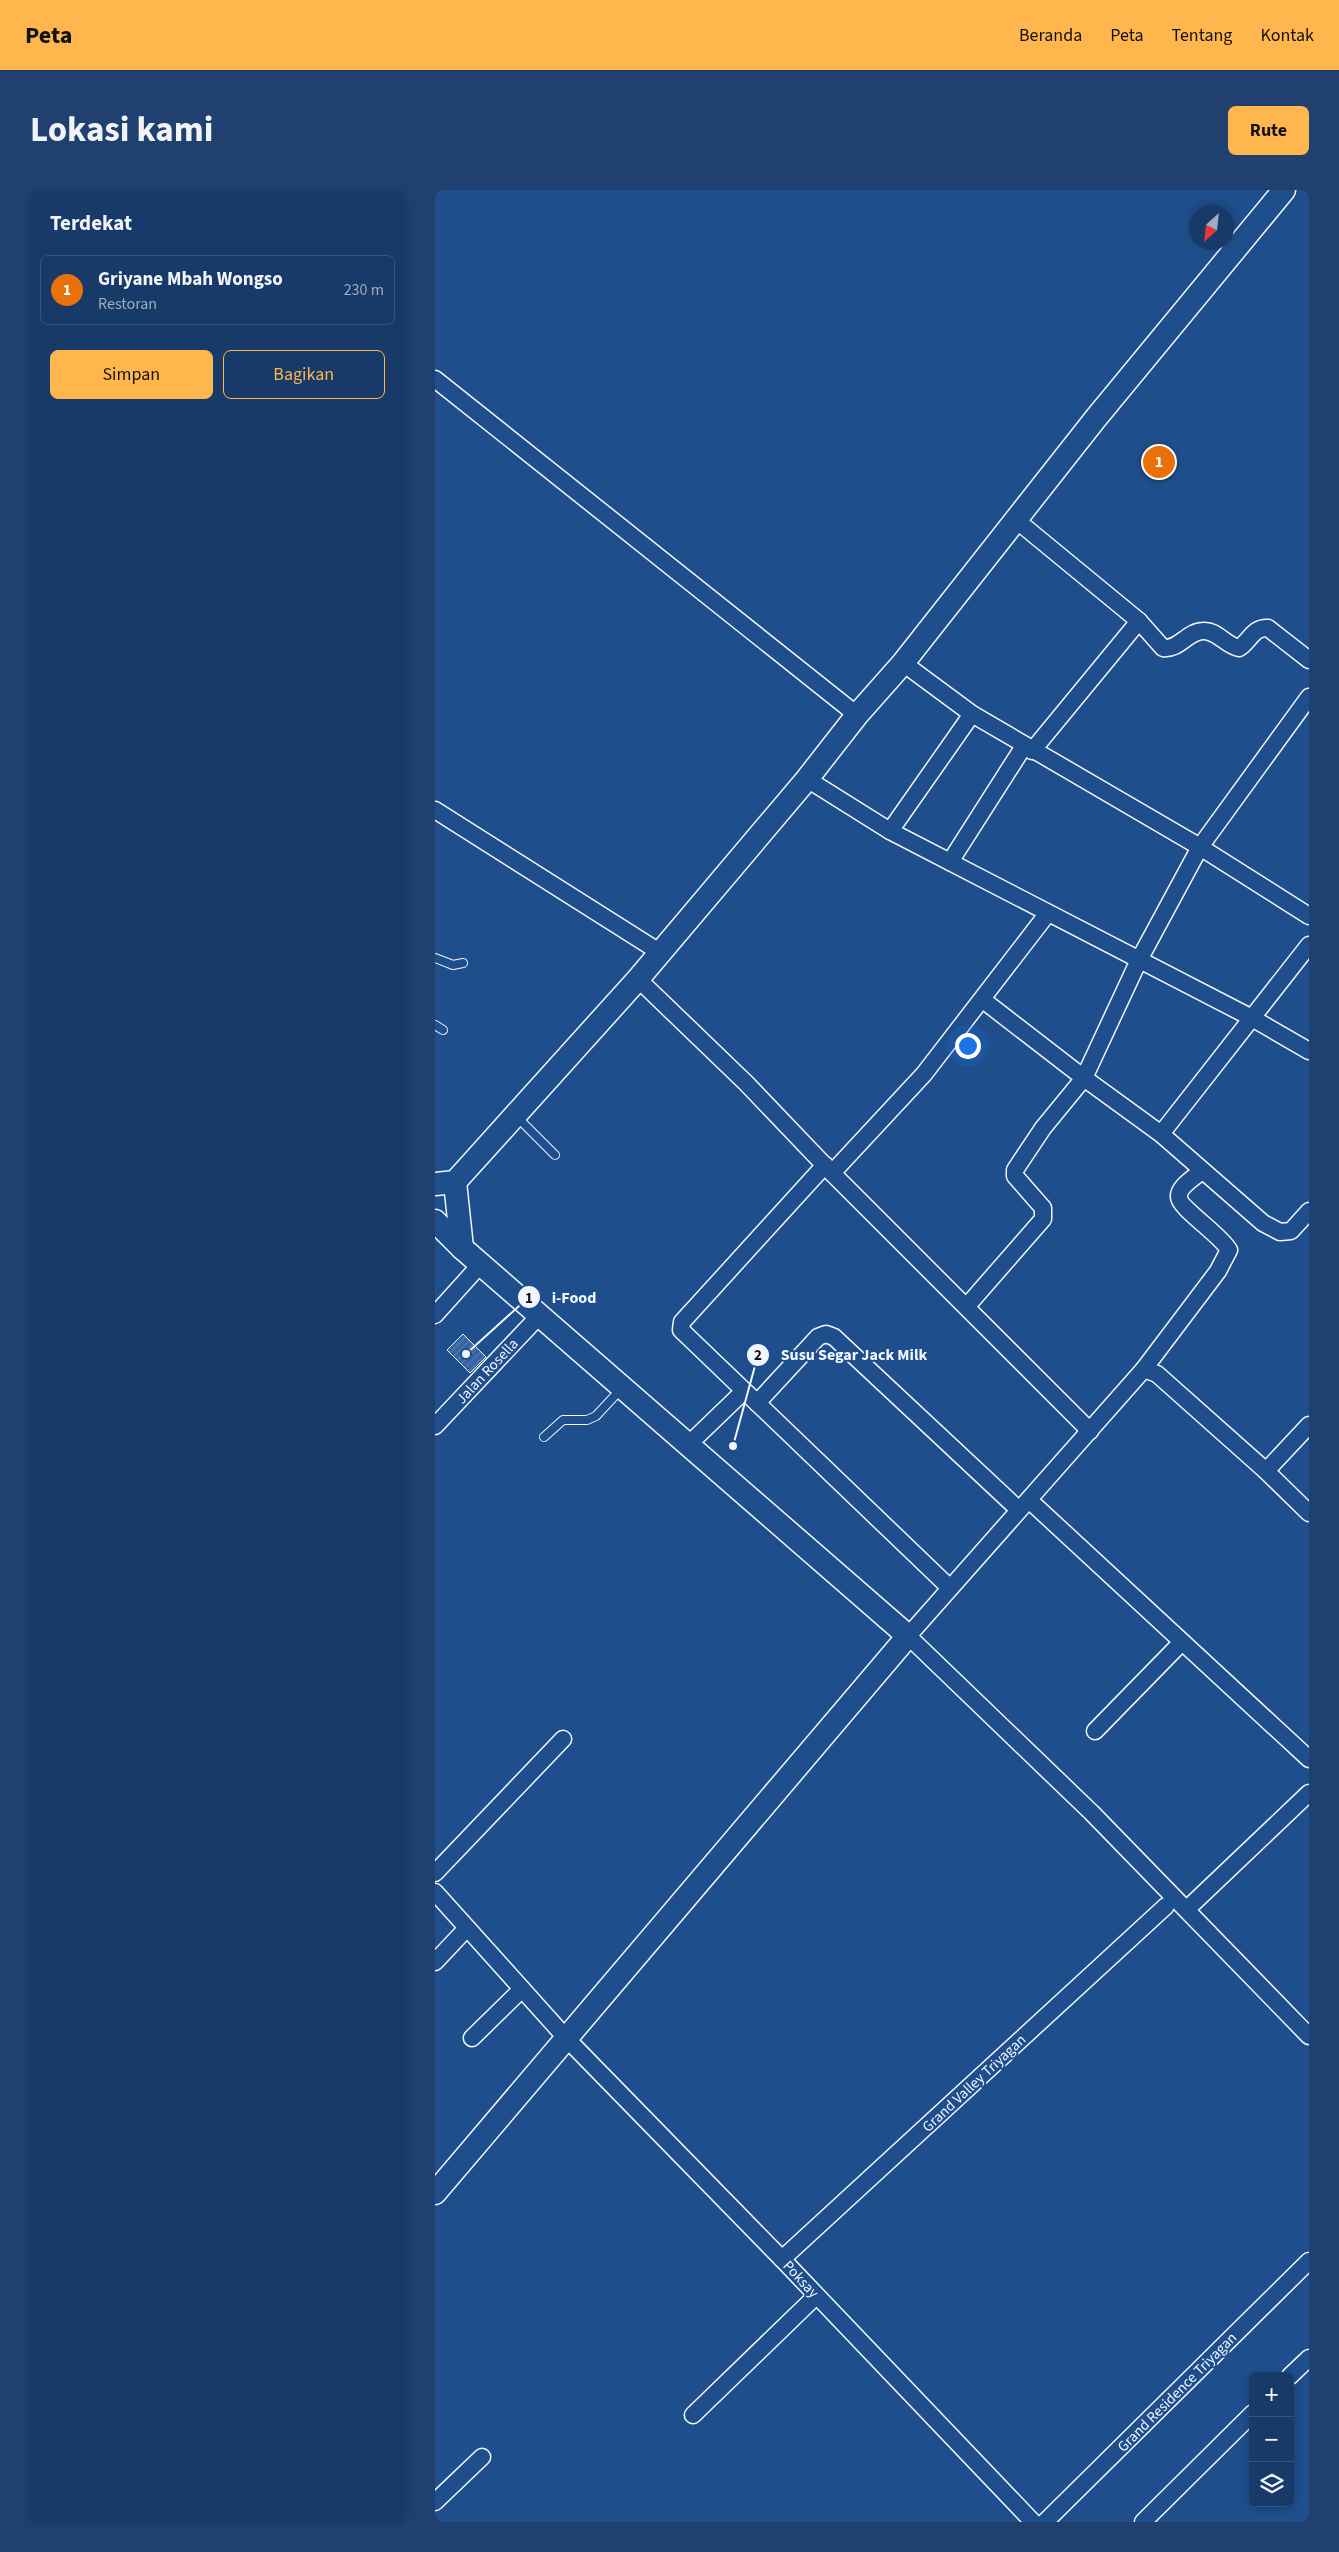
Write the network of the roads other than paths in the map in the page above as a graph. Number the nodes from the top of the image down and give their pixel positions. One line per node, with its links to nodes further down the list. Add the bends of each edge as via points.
1 (1282, 192): 3 (street)
2 (435, 379): 9 (street)
3 (1015, 519): 4 (street); 6 (street)
4 (1139, 621): 5 (street, via 1163,648 1204,630 1239,648 1255,631 1268,628); 10 (street)
5 (1309, 660)
6 (903, 663): 8 (street); 9 (street)
7 (1309, 697): 14 (street)
8 (972, 714): 10 (street); 13 (street)
9 (857, 715): 11 (street)
10 (1028, 748): 14 (street); 15 (street)
11 (807, 779): 13 (street); 19 (street)
12 (435, 810): 19 (street)
13 (890, 831): 15 (street)
14 (1200, 847): 16 (street); 21 (street)
15 (950, 862): 17 (street)
16 (1307, 911)
17 (1048, 913): 21 (street); 24 (street)
18 (1309, 945): 25 (street)
19 (661, 952): 23 (street)
20 (435, 958): 22 (lane, via 453,964)
21 (1139, 960): 25 (street); 29 (street)
22 (463, 963)
23 (638, 979): 30 (street); 33 (street, via 746,1083)
24 (983, 1000): 29 (street); 33 (street, via 924,1074)
25 (1252, 1018): 28 (street); 31 (street)
26 (435, 1024): 27 (lane)
27 (443, 1030)
28 (1309, 1051)
29 (1084, 1078): 31 (street); 40 (street, via 1043,1128 1015,1170 1015,1176 1043,1208 1043,1219)
30 (516, 1115): 32 (lane); 35 (street)
31 (1161, 1134): 34 (street)
32 (555, 1155)
33 (828, 1169): 40 (street); 45 (street, via 681,1324 683,1333)
34 (1202, 1171): 36 (street, via 1263,1223 1280,1232 1291,1231); 43 (street, via 1180,1191 1181,1204 1225,1242 1229,1250 1218,1271)
35 (445, 1183): 38 (street)
36 (1309, 1211)
37 (435, 1221): 38 (street)
38 (461, 1248): 39 (street)
39 (481, 1265): 41 (street); 42 (street)
40 (967, 1306): 49 (street)
41 (435, 1315)
42 (539, 1316): 44 (street); 48 (street, Jalan Rosella)
43 (1144, 1369): 49 (street); 52 (street, via 1157,1374)
44 (622, 1388): 50 (lane, via 596,1416 587,1420 563,1420); 51 (street)
45 (744, 1390): 46 (street); 51 (street)
46 (757, 1403): 53 (street, via 818,1337 826,1334 834,1337); 55 (street)
47 (1309, 1425): 52 (street)
48 (435, 1426)
49 (1090, 1431): 53 (street)
50 (545, 1437)
51 (688, 1445): 56 (street)
52 (1266, 1471): 54 (street)
53 (1024, 1505): 55 (street); 57 (street, via 1106,1569)
54 (1309, 1513)
55 (950, 1588): 56 (street)
56 (908, 1636): 65 (street); 71 (street)
57 (1181, 1643): 58 (street); 60 (street)
58 (1095, 1731)
59 (563, 1739): 62 (street)
60 (1309, 1759)
61 (1309, 1794): 65 (street)
62 (435, 1873)
63 (435, 1892): 66 (street, Poksay)
64 (1166, 1906): 73 (street, Grand Valley Triyagan)
65 (1187, 1909): 69 (street)
66 (467, 1928): 67 (street); 68 (street, Poksay)
67 (435, 1962)
68 (522, 1989): 70 (street); 71 (street, Poksay)
69 (1306, 2027)
70 (472, 2038)
71 (567, 2039): 72 (street); 73 (street, Poksay)
72 (435, 2194)
73 (782, 2260): 75 (street, Poksay)
74 (1309, 2261): 83 (street, Grand Residence Triyagan)
75 (816, 2296): 78 (street); 82 (street, Poksay)
76 (1309, 2358): 77 (street)
77 (1294, 2372)
78 (693, 2415)
79 (1249, 2417): 84 (street)
80 (482, 2457): 81 (street)
81 (435, 2502)
82 (1033, 2522)
83 (1045, 2522)
84 (1143, 2522)

